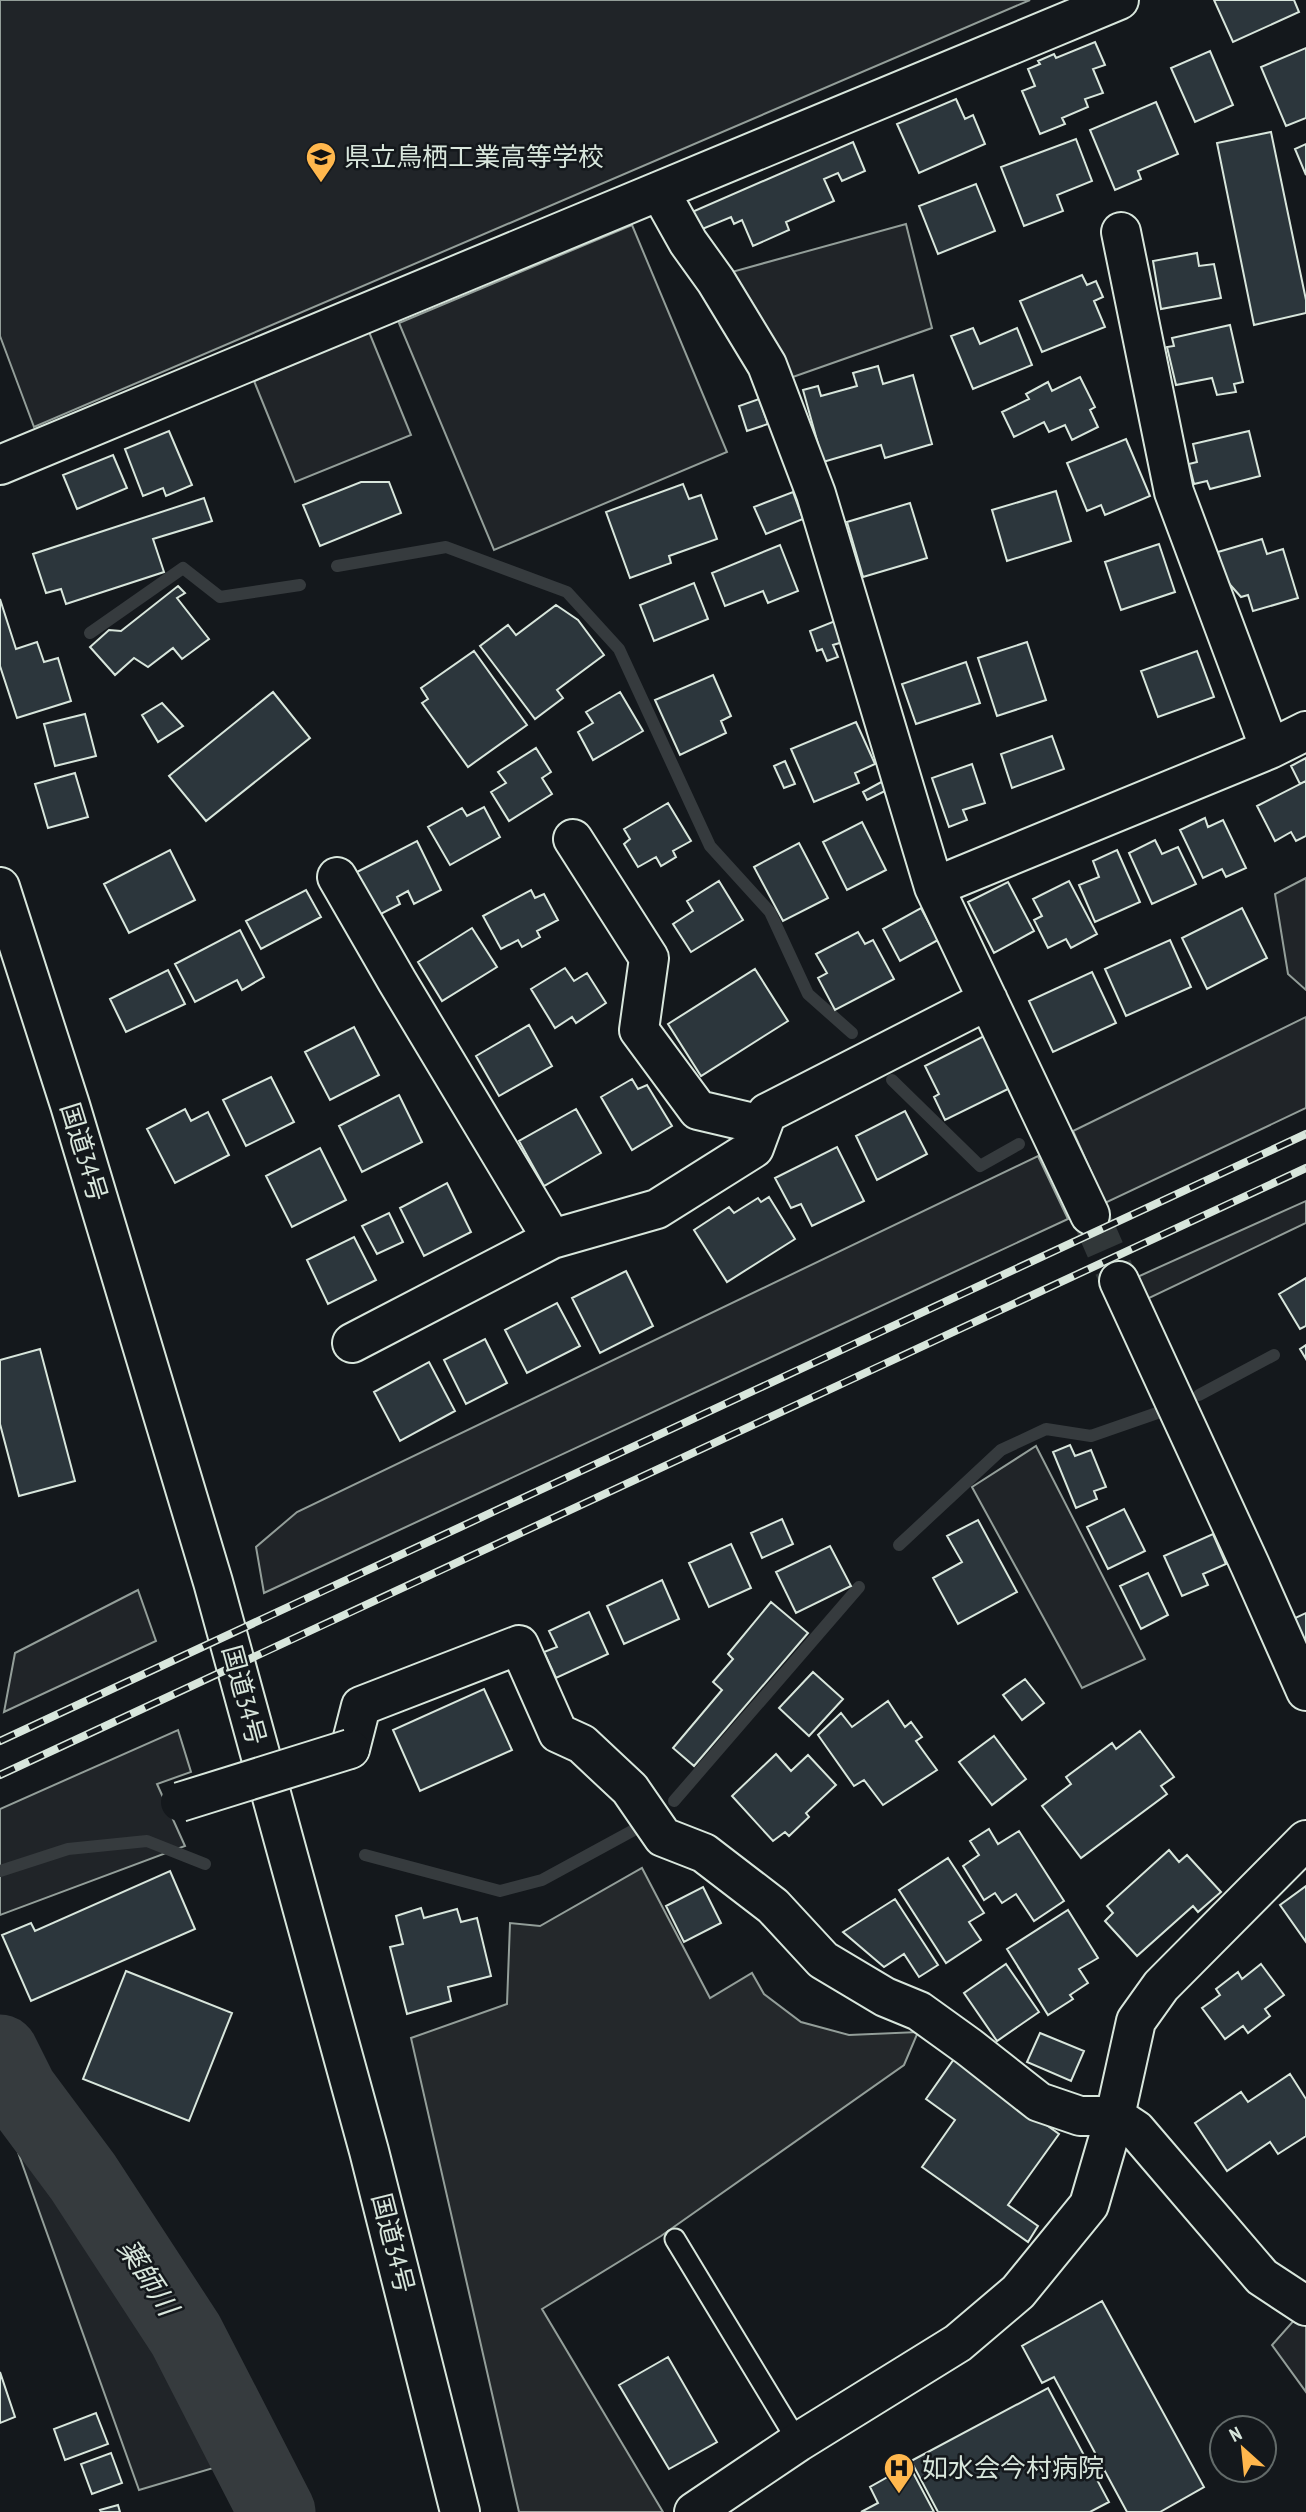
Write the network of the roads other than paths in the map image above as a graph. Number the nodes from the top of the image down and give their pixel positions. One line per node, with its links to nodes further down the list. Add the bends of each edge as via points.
1 (1119, 0): 2 (main road)
2 (660, 192): 4 (main road); 10 (main road, via 767,365 816,494)
3 (1121, 232): 6 (main road, via 1174,492)
4 (0, 465)
5 (1306, 731): 6 (main road)
6 (1270, 749): 10 (main road)
7 (573, 839): 12 (main road, via 649,958 639,1030 698,1110)
8 (337, 877): 14 (main road)
9 (0, 887): 24 (main road, 国道34号, via 213,1582 366,2137)
10 (934, 887): 11 (main road)
11 (988, 1000): 12 (main road, via 766,1113); 13 (main road)
12 (762, 1125): 14 (main road, via 754,1148 657,1209)
13 (1090, 1215)
14 (552, 1239): 16 (main road)
15 (1119, 1281): 17 (main road)
16 (352, 1343)
17 (1306, 1691)
18 (180, 1802): 20 (main road, bridge, via 350,1749 361,1706 519,1645 558,1733 582,1744 630,1789 663,1837 704,1853 774,1906 823,1960 885,1997 919,2011 1039,2102 1080,2116)
19 (1306, 1840): 20 (main road, via 1161,1986 1136,2021)
20 (1115, 2116): 22 (main road, via 1136,2130 1262,2277); 23 (main road, via 1089,2205 1018,2292 958,2343)
21 (675, 2239): 23 (lane)
22 (1306, 2306)
23 (798, 2442): 25 (main road)
24 (460, 2512)
25 (694, 2512)

